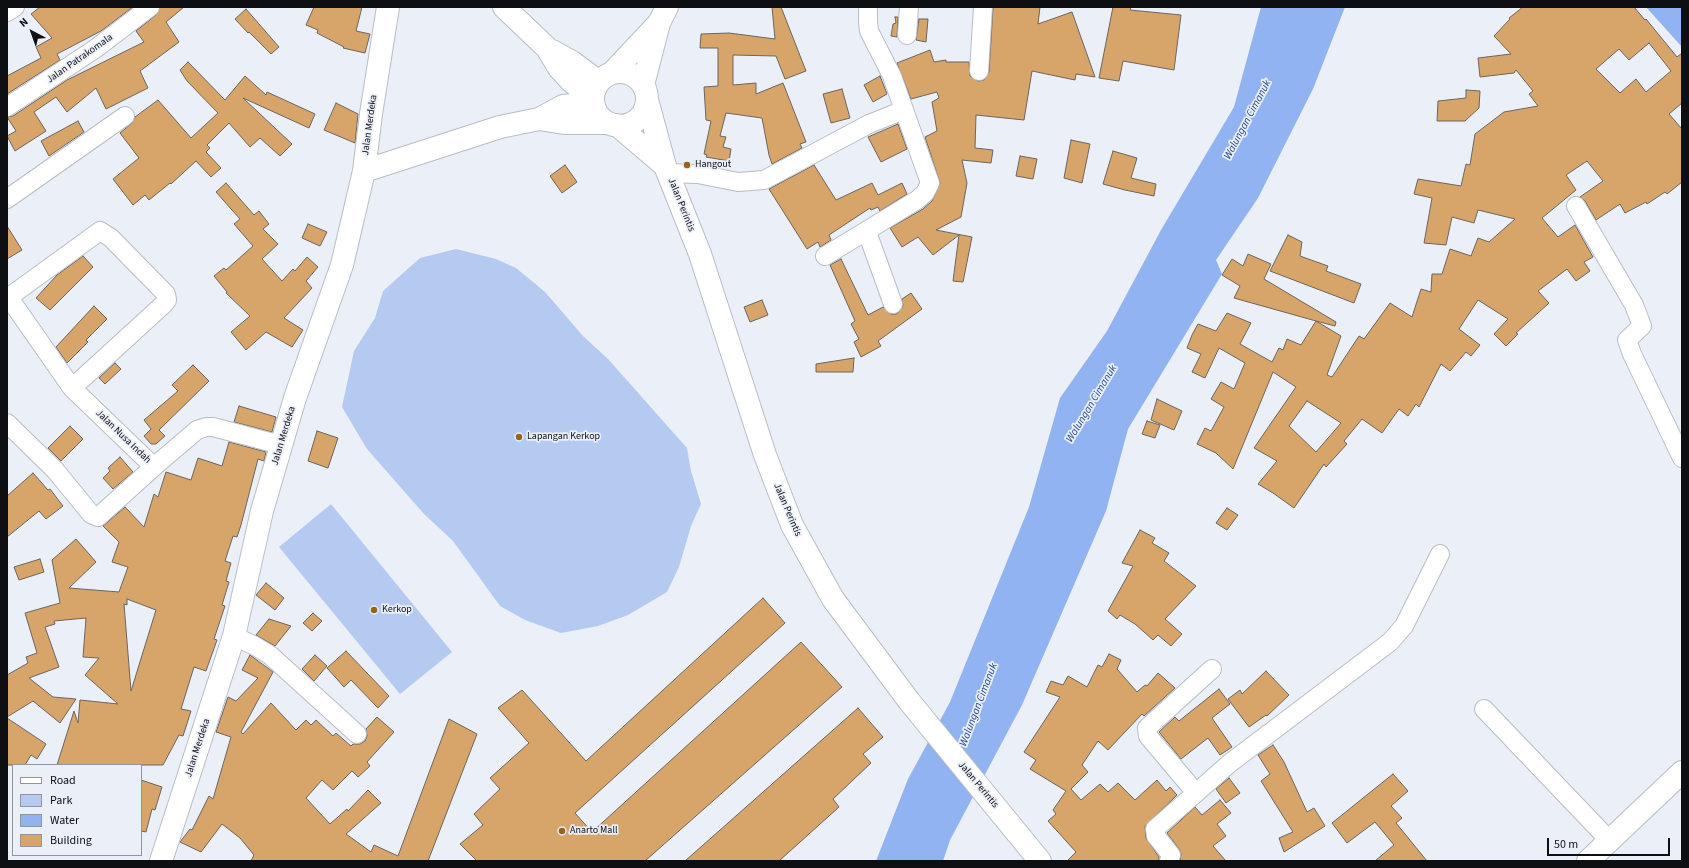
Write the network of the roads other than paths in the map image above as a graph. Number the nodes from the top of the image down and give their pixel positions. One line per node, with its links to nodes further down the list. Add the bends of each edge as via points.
1 (15, 7): 8 (street)
2 (150, 7): 14 (street, Jalan Patrakomala, via 95,49)
3 (388, 7): 20 (street, Jalan Merdeka)
4 (504, 7): 12 (street, via 547,48 572,62)
5 (868, 7): 15 (street, via 869,31 892,76)
6 (909, 7): 10 (street)
7 (983, 7): 11 (street)
8 (7, 12)
9 (663, 15): 12 (street); 13 (street)
10 (907, 35)
11 (979, 71)
12 (600, 89): 13 (street, via 620,72 633,75); 17 (street); 18 (street, via 599,115)
13 (645, 93): 18 (street, via 645,108 640,116 629,123); 19 (street, Jalan Perintis)
14 (7, 107)
15 (904, 110): 19 (street, via 869,124 764,180 738,182); 23 (street, via 929,179 929,187 917,200)
16 (126, 116): 21 (street)
17 (539, 119): 18 (street, via 564,123); 20 (street, via 500,127)
18 (613, 124): 19 (street)
19 (667, 169): 41 (street, Jalan Perintis, via 700,254 765,455 792,525 833,599 909,701)
20 (364, 171): 29 (street, Jalan Merdeka, via 342,265)
21 (7, 198)
22 (1576, 206): 30 (street, via 1634,305 1642,326 1627,340)
23 (867, 232): 24 (street); 26 (street)
24 (825, 256)
25 (8, 296): 27 (street, Jalan Nusa Indah); 27 (street, via 100,231 111,238 166,294 165,303)
26 (894, 304)
27 (72, 388): 31 (street, Jalan Nusa Indah, via 153,466)
28 (7, 423): 31 (street, via 55,470 91,514 98,517)
29 (281, 445): 31 (street, Jalan Nusa Indah, via 206,427 197,430); 33 (street, Jalan Merdeka, via 262,511)
30 (1682, 458)
31 (156, 465)
32 (1440, 554): 38 (street, via 1404,626 1390,642 1230,763)
33 (234, 636): 36 (street, via 270,655); 40 (street, Jalan Merdeka)
34 (1212, 670): 38 (street, via 1146,728 1148,736)
35 (1484, 709): 39 (street)
36 (357, 734)
37 (1682, 772): 39 (street)
38 (1196, 793): 42 (street, via 1155,829 1156,836 1171,855)
39 (1610, 841): 43 (street)
40 (161, 861)
41 (1040, 861)
42 (1169, 861)
43 (1588, 861)

